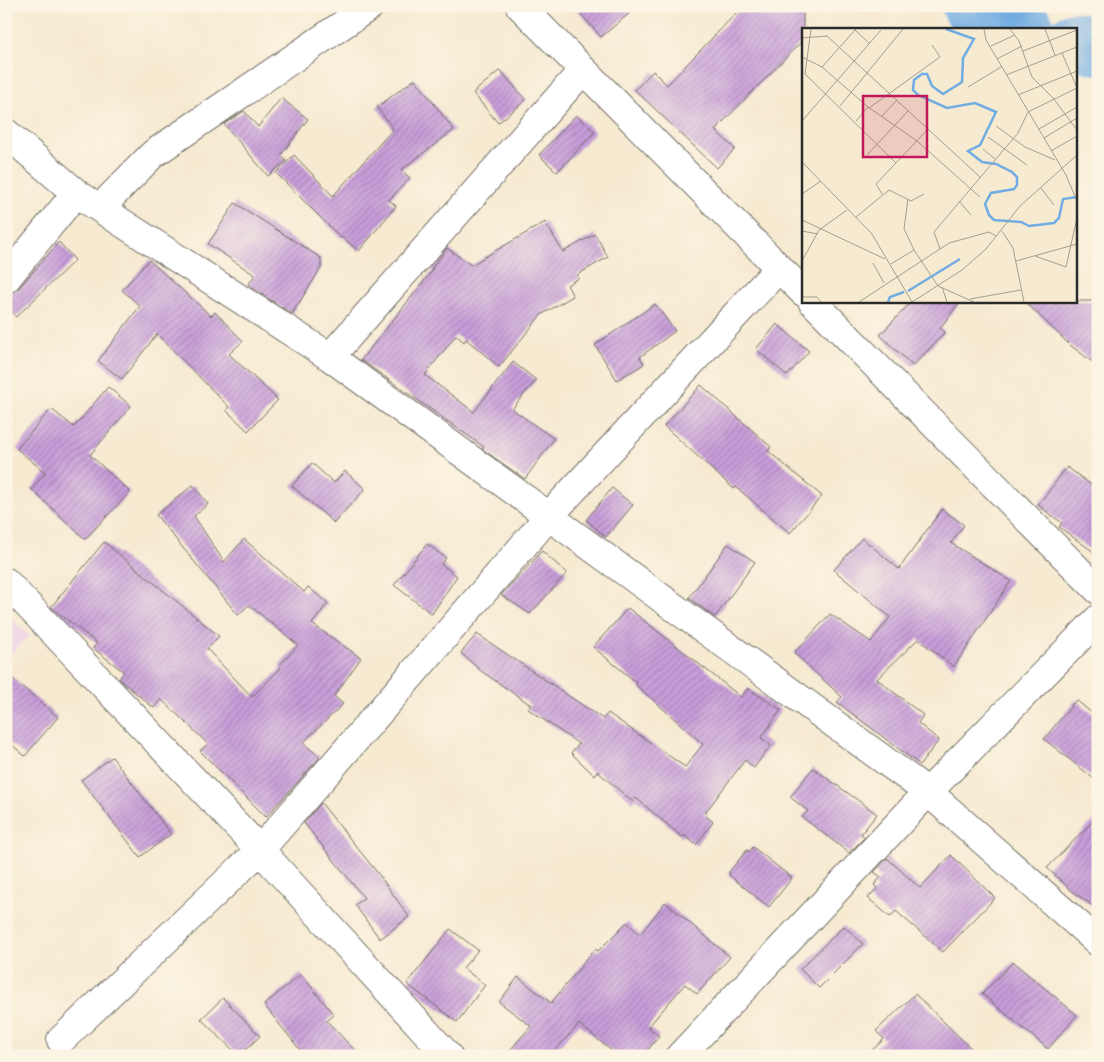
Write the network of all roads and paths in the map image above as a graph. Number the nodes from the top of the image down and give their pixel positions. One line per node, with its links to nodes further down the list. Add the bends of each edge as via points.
1 (370, 6): 6 (street, via 153,154)
2 (520, 6): 3 (street)
3 (583, 70): 7 (street); 11 (street)
4 (6, 133): 5 (street)
5 (76, 193): 6 (street); 8 (street)
6 (100, 208): 11 (street)
7 (779, 268): 9 (street); 12 (street)
8 (6, 279)
9 (802, 291)
10 (813, 302): 14 (street)
11 (330, 357): 12 (street)
12 (549, 516): 16 (street); 17 (street)
13 (6, 582): 17 (street)
14 (1098, 590)
15 (1098, 619): 16 (street)
16 (928, 792): 18 (street); 21 (street)
17 (260, 850): 19 (street); 20 (street)
18 (1098, 942)
19 (61, 1040)
20 (448, 1056)
21 (680, 1056)

